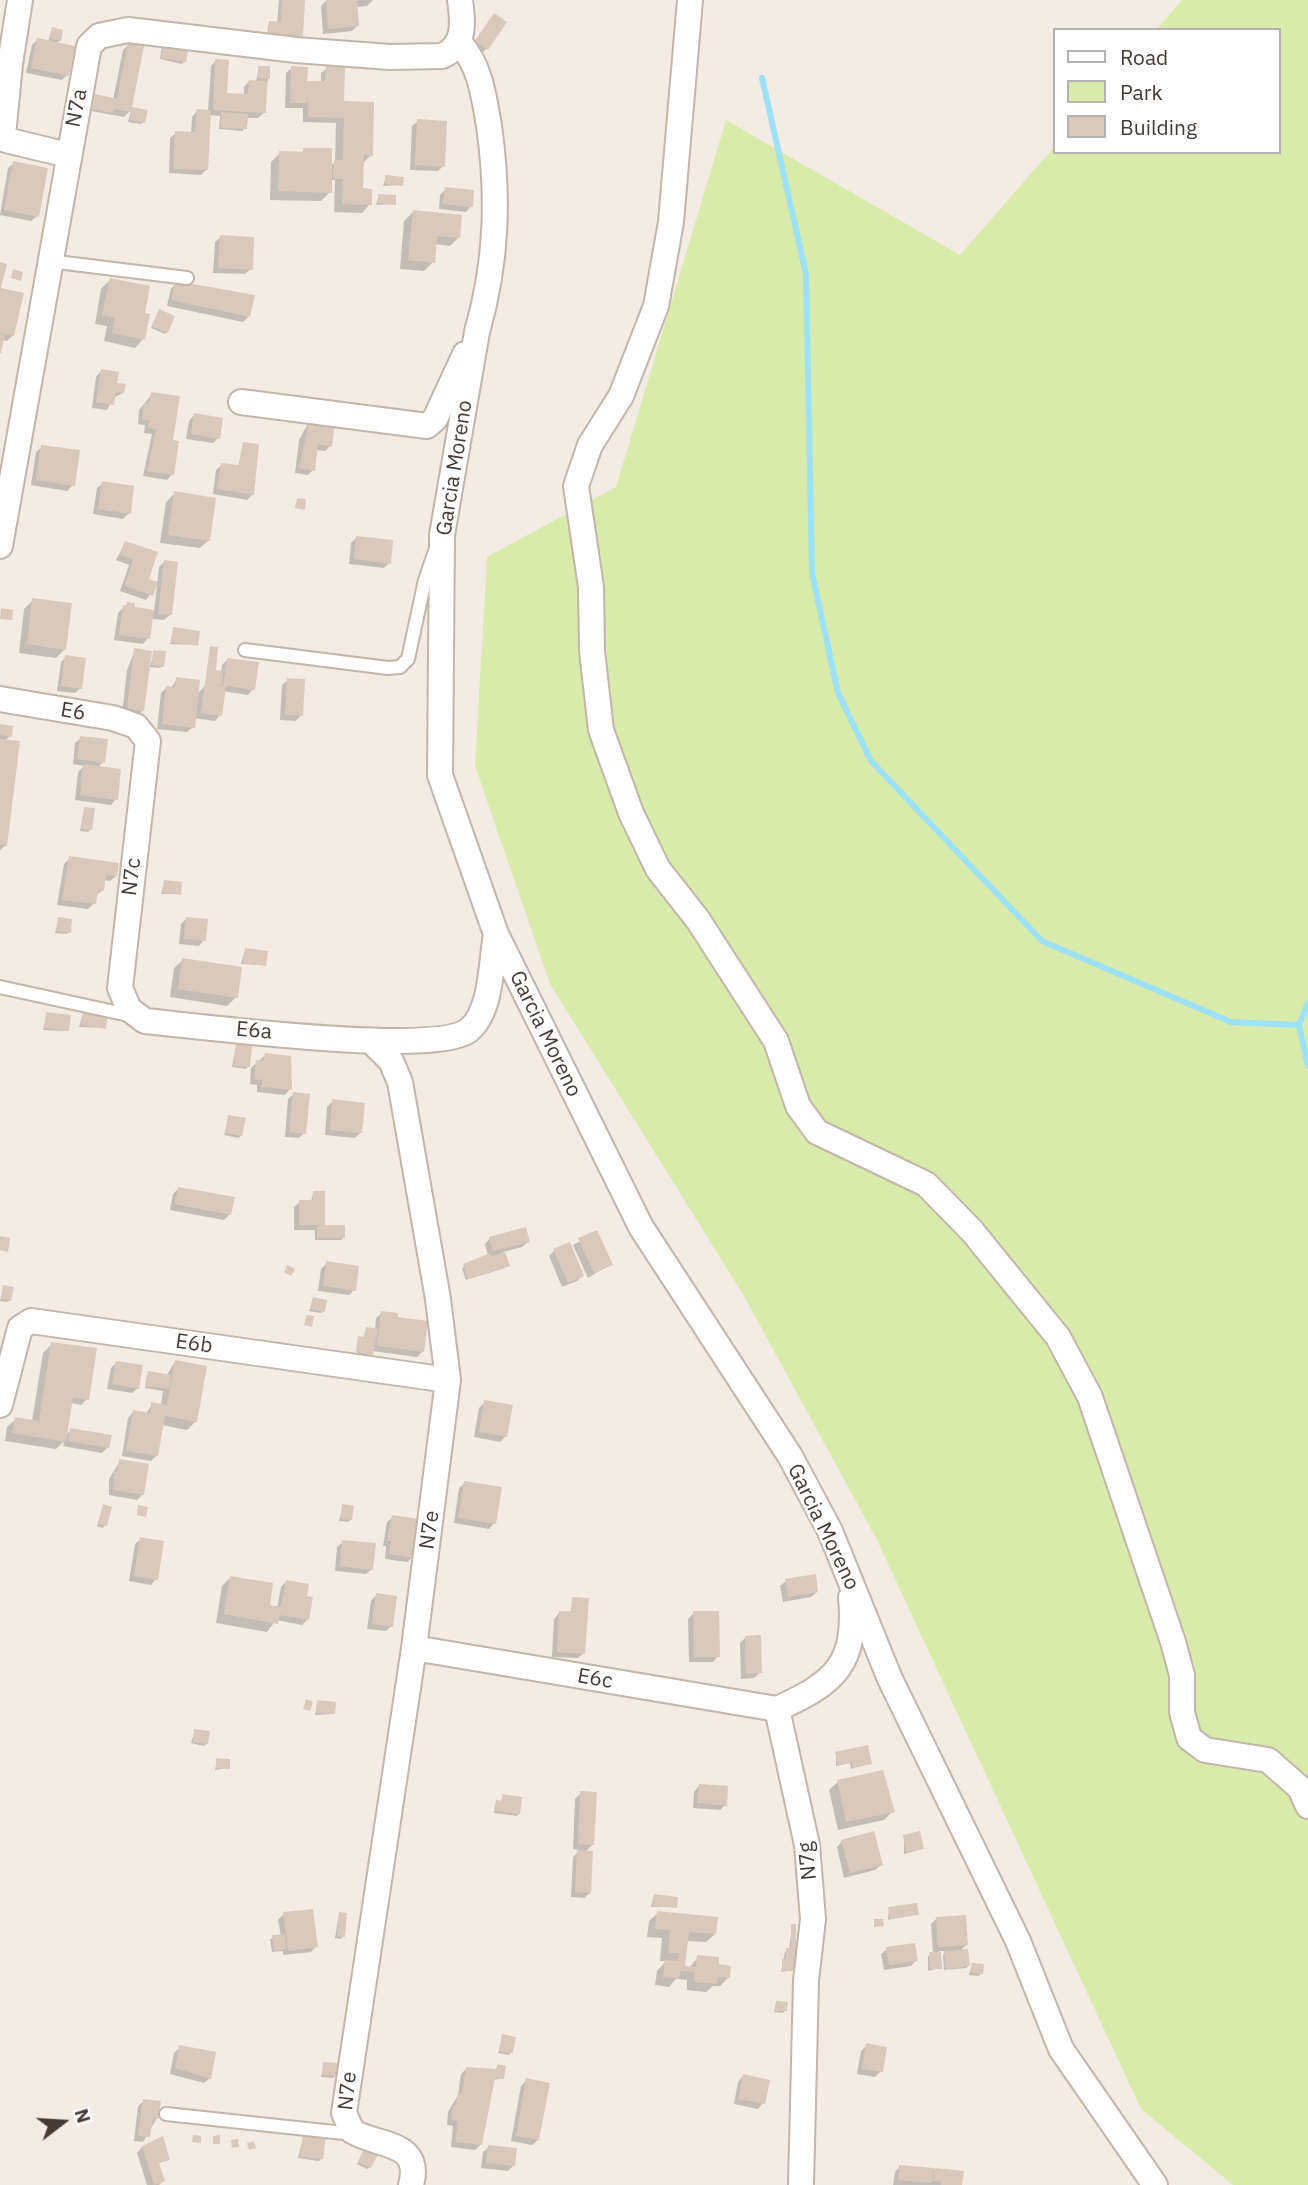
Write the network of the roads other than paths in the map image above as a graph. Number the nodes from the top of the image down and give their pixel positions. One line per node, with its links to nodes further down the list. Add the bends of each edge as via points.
1 (20, 0): 5 (street)
2 (460, 0): 4 (street)
3 (690, 0): 25 (street, via 671,222 656,306 621,396 590,445 576,486 591,587 601,730 631,813 658,869 698,920 776,1041 798,1106 817,1132 926,1184 972,1231 1058,1337 1090,1396 1173,1642 1189,1738 1205,1750 1268,1760 1300,1788)
4 (459, 42): 6 (street, N7a, via 442,56 390,57 112,31 89,46); 9 (street, Garcia Moreno, via 476,66 497,185 486,302)
5 (5, 64): 6 (street, via 6,140)
6 (68, 155): 7 (street, N7a)
7 (50, 261): 8 (lane); 12 (street, N7a)
8 (187, 278)
9 (477, 332): 10 (street, via 435,419 427,426); 11 (street, Garcia Moreno)
10 (241, 402)
11 (442, 535): 13 (lane, via 425,580 408,659 400,667); 16 (street, Garcia Moreno, via 440,775)
12 (0, 545)
13 (245, 650)
14 (0, 699): 15 (street, E6, via 113,718)
15 (144, 733): 18 (street, N7c, via 148,741 120,970 123,999)
16 (496, 934): 19 (street, via 481,1017 467,1031 448,1039); 22 (street, Garcia Moreno, via 641,1227 789,1456 831,1531)
17 (0, 987): 18 (lane)
18 (137, 1017): 19 (street, E6a)
19 (372, 1042): 20 (street, N7e, via 391,1061 400,1082)
20 (448, 1380): 21 (street, E6b, via 31,1321 20,1328); 23 (street, N7e)
21 (0, 1405)
22 (849, 1577): 24 (street, via 853,1618 842,1665 815,1692); 30 (street, Garcia Moreno, via 890,1679 1018,1941 1061,2049)
23 (414, 1648): 24 (street, E6c); 27 (street, N7e, via 344,2107 345,2120)
24 (777, 1709): 29 (street, N7g, via 807,1845 813,1919 806,1981)
25 (1308, 1806)
26 (166, 2114): 27 (lane)
27 (357, 2134): 28 (street, N7e, via 405,2153 413,2166)
28 (411, 2185)
29 (801, 2185)
30 (1156, 2185)

